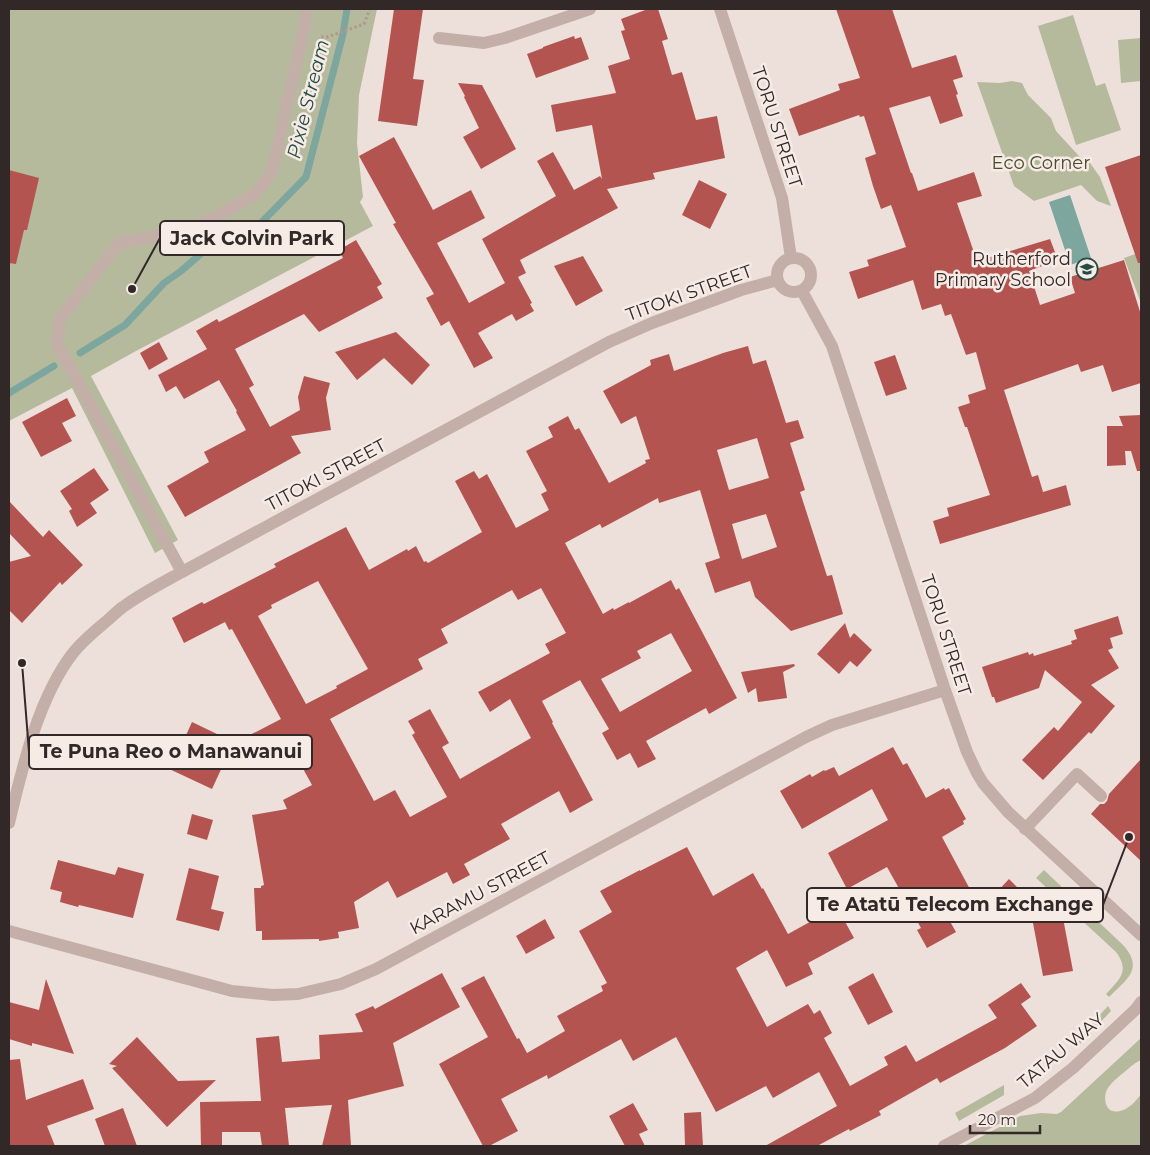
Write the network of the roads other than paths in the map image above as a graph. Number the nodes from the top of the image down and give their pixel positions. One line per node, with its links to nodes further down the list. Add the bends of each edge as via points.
1 (307, 9): 8 (street, via 272,171 255,194 190,229 120,243 60,319 57,344)
2 (590, 9): 4 (street, via 484,43)
3 (720, 9): 5 (street, TORU STREET, via 782,198)
4 (440, 38)
5 (791, 258): 6 (street, via 779,266); 7 (street, via 805,262 810,270 810,280)
6 (778, 280): 7 (street, via 787,291); 8 (street, TITOKI STREET, via 741,290 631,332)
7 (802, 291): 9 (street, TORU STREET, via 832,346)
8 (182, 572): 11 (street, TITOKI STREET, via 121,608 73,654 43,708)
9 (945, 690): 12 (street, TORU STREET, via 977,773 994,797); 13 (street, KARAMU STREET, via 806,736 376,970 341,984 298,994 232,991)
10 (1101, 796): 12 (street, via 1077,774)
11 (9, 818)
12 (1025, 829): 14 (street, TORU STREET)
13 (9, 931)
14 (1141, 935)
15 (1141, 1002): 16 (street, TATAU WAY, via 1073,1068 1035,1098)
16 (944, 1146)

